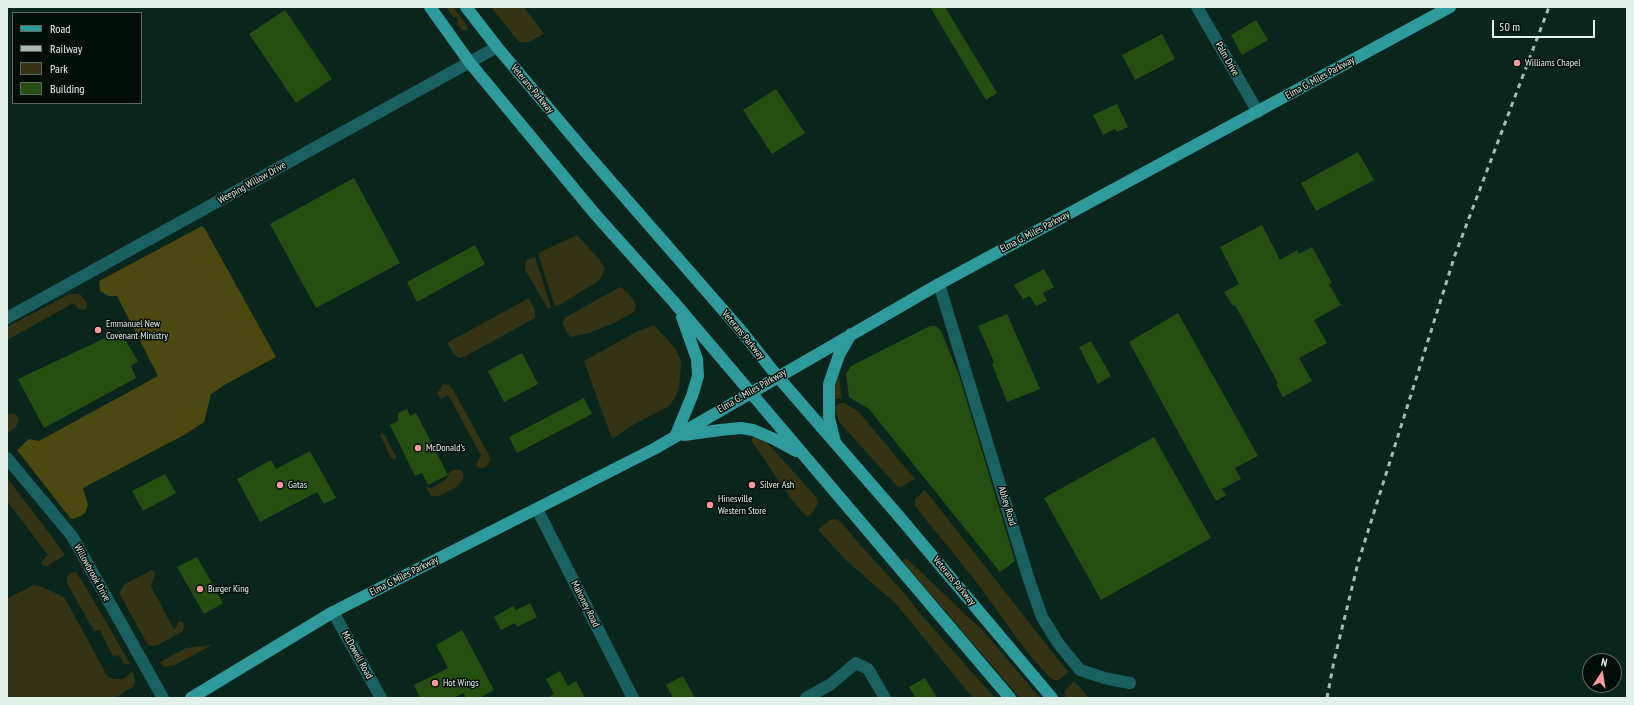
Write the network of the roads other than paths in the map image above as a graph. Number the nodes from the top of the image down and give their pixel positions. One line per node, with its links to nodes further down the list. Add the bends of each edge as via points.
1 (430, 7): 6 (main road)
2 (466, 7): 5 (main road, Veterans Parkway)
3 (1197, 7): 7 (street, Palm Drive)
4 (1450, 7): 7 (main road, Elma G. Miles Parkway)
5 (497, 47): 6 (street, Weeping Willow Drive); 12 (main road, Veterans Parkway)
6 (470, 63): 9 (main road, via 594,214); 10 (street, Weeping Willow Drive)
7 (1258, 112): 8 (main road, Elma G. Miles Parkway)
8 (938, 284): 11 (main road, Elma G. Miles Parkway); 21 (street, Abbey Road, via 1042,617 1058,643 1080,670 1108,680)
9 (679, 309): 13 (main road); 14 (main road, via 697,359 698,376)
10 (7, 318)
11 (851, 334): 12 (main road, Elma G. Miles Parkway); 15 (main road, via 839,355 829,384 829,418)
12 (777, 376): 13 (main road, Elma G. Miles Parkway); 15 (main road, Veterans Parkway)
13 (749, 392): 14 (main road, Elma G. Miles Parkway); 16 (main road)
14 (675, 437): 16 (main road, via 747,429 774,439); 18 (main road, Elma G. Miles Parkway)
15 (835, 443): 29 (main road, Veterans Parkway)
16 (803, 455): 28 (main road)
17 (7, 458): 22 (street, Willowbrook Drive, via 72,536)
18 (624, 464): 19 (main road, Elma G Miles Parkway)
19 (537, 509): 20 (main road, Elma G Miles Parkway); 25 (street, Mahoney Road)
20 (333, 612): 23 (main road, Elma G Miles Parkway); 24 (street, McDowell Road)
21 (1130, 683)
22 (163, 698)
23 (191, 698)
24 (381, 698)
25 (633, 698)
26 (806, 698): 27 (street, via 831,684 856,663 868,669)
27 (885, 698)
28 (1010, 698)
29 (1052, 698)

